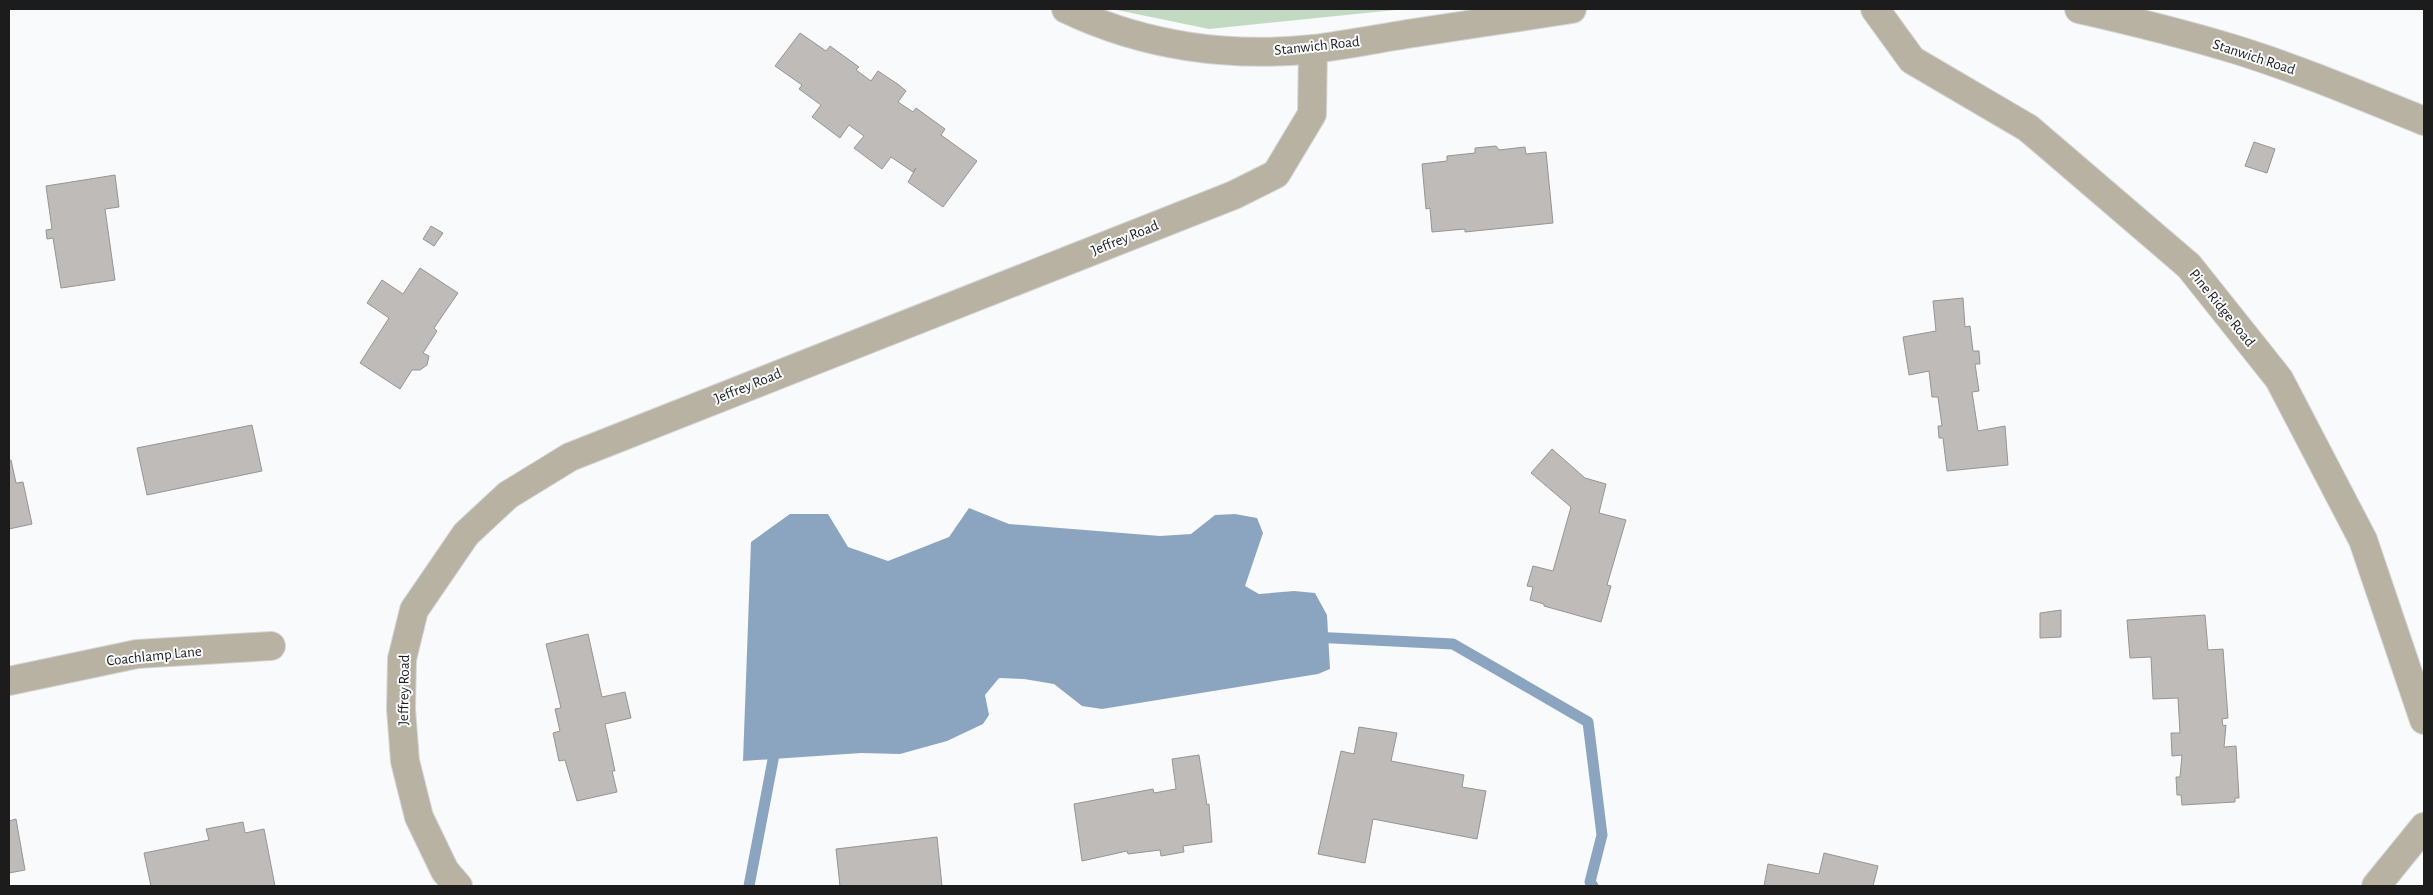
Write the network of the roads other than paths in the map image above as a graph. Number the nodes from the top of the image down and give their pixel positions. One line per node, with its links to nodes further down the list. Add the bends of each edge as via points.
1 (1066, 9): 5 (street, Stanwich Road, via 1122,32 1187,46 1265,52)
2 (1572, 9): 5 (street, Stanwich Road)
3 (1875, 9): 9 (street, Pine Ridge Road, via 1912,60 2028,128 2189,266 2279,379 2363,540)
4 (2079, 9): 6 (street, Stanwich Road, via 2245,53)
5 (1313, 49): 11 (street, Jeffrey Road, via 1312,114 1276,174 1234,195 570,457 508,495 466,534 414,610 402,659 405,761 418,817 445,871)
6 (2424, 121)
7 (271, 646): 8 (street, Coachlamp Lane, via 136,654)
8 (9, 681)
9 (2424, 720)
10 (2424, 828): 12 (street)
11 (458, 886)
12 (2376, 886)

